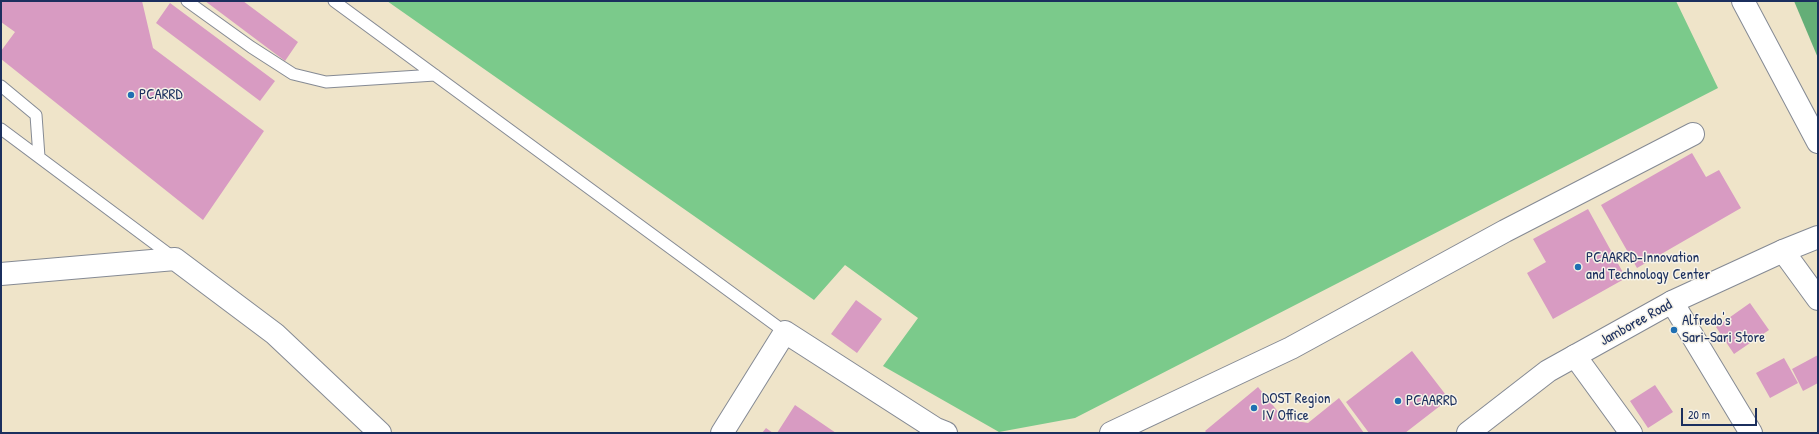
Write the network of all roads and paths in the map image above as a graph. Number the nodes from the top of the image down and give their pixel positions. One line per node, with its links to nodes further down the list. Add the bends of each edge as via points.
1 (187, 1): 4 (lane, via 250,47 293,74 326,82)
2 (334, 1): 4 (lane)
3 (1743, 1): 8 (street)
4 (434, 75): 16 (lane)
5 (1, 86): 9 (lane, via 36,115)
6 (1, 129): 9 (lane)
7 (1693, 134): 21 (street, via 1504,231 1291,348)
8 (1818, 142)
9 (39, 157): 12 (lane)
10 (1818, 237): 11 (street, Jamboree Road)
11 (1783, 251): 14 (street); 15 (street, Jamboree Road)
12 (175, 259): 13 (street); 18 (street, via 275,334)
13 (1, 274)
14 (1818, 299)
15 (1672, 302): 17 (street, Jamboree Road); 24 (street)
16 (785, 332): 19 (street); 20 (street)
17 (1575, 356): 22 (street, Jamboree Road, via 1548,371); 23 (street)
18 (380, 433)
19 (722, 433)
20 (946, 433)
21 (1111, 433)
22 (1468, 433)
23 (1631, 433)
24 (1751, 433)

